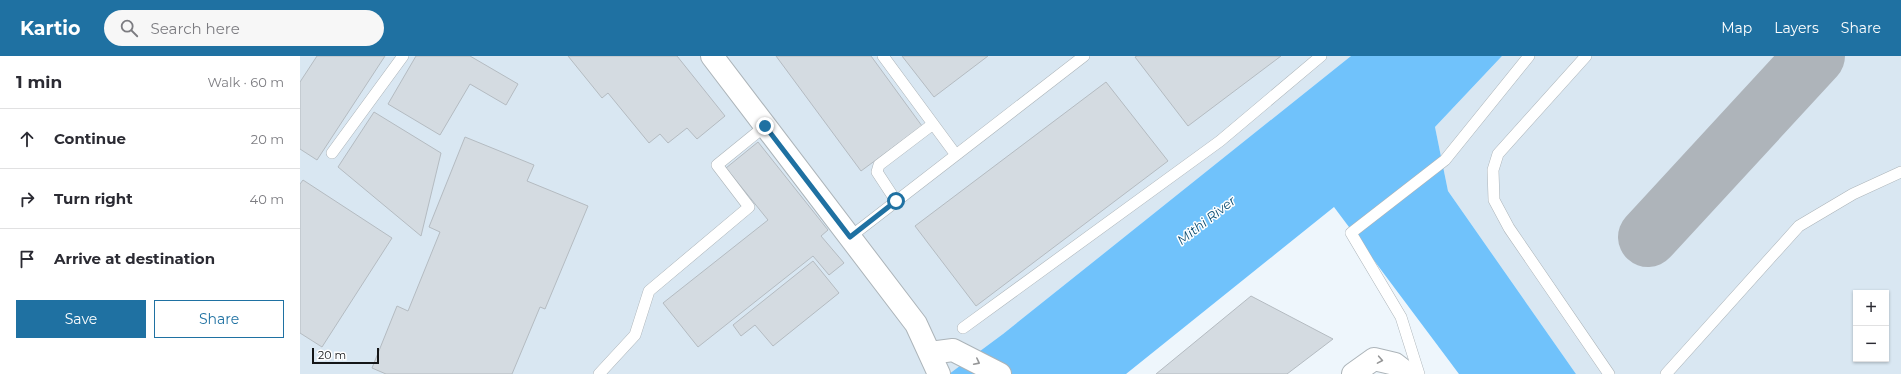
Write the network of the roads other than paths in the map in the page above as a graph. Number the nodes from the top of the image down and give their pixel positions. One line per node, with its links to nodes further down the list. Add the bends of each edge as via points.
1 (403, 56): 10 (lane)
2 (712, 56): 9 (street)
3 (883, 56): 8 (lane)
4 (1321, 56): 15 (lane, via 1220,141)
5 (1529, 56): 22 (lane, via 1445,160 1351,233 1400,316)
6 (1586, 56): 23 (lane, via 1498,154 1492,170 1494,200 1509,228)
7 (1079, 58): 11 (lane)
8 (933, 124): 11 (lane); 13 (lane, via 879,165 877,172)
9 (765, 126): 14 (street); 17 (lane, via 717,165 749,207 648,291 635,336)
10 (332, 153)
11 (956, 155): 13 (lane)
12 (1901, 172): 24 (lane, via 1853,194 1799,226)
13 (896, 201): 14 (lane)
14 (850, 237): 16 (street, via 916,324)
15 (964, 328)
16 (930, 353): 18 (street); 19 (street, one-way to 19, via 953,350)
17 (599, 374)
18 (939, 374)
19 (1000, 374)
20 (1353, 374): 21 (street, one-way to 21, via 1374,359 1395,364)
21 (1408, 374)
22 (1419, 374)
23 (1609, 374)
24 (1666, 374)

